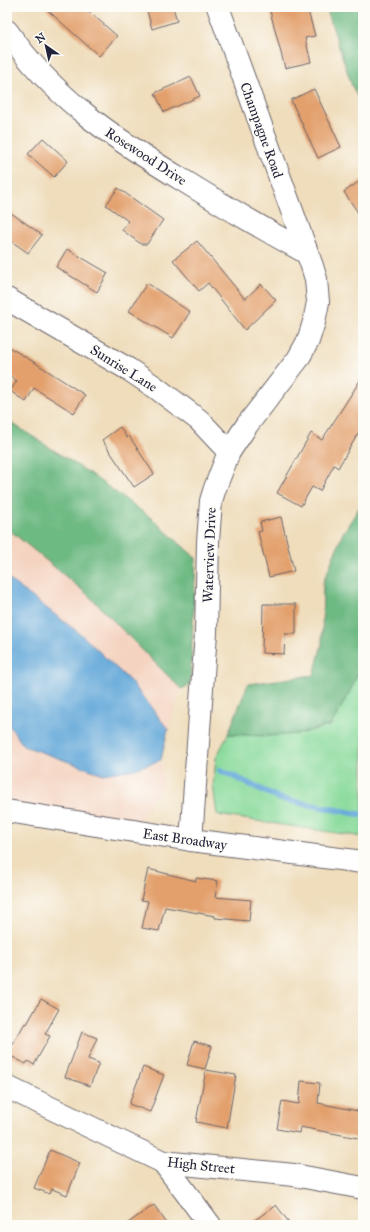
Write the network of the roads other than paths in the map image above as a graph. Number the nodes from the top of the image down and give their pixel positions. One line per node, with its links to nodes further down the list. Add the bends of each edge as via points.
1 (218, 7): 3 (street, Champagne Road)
2 (7, 31): 3 (street, Rosewood Drive, via 42,75 85,115 136,152)
3 (307, 253): 5 (street, Waterview Drive, via 316,279 318,302 308,341)
4 (7, 299): 5 (street, Sunrise Lane, via 155,387 199,420)
5 (229, 452): 7 (street, Waterview Drive, via 215,488 209,515 206,633)
6 (7, 810): 7 (street, East Broadway)
7 (191, 840): 8 (street, East Broadway)
8 (363, 862)
9 (7, 1087): 10 (street, High Street)
10 (163, 1162): 11 (street, High Street, via 294,1175); 12 (street)
11 (363, 1188)
12 (210, 1225)

